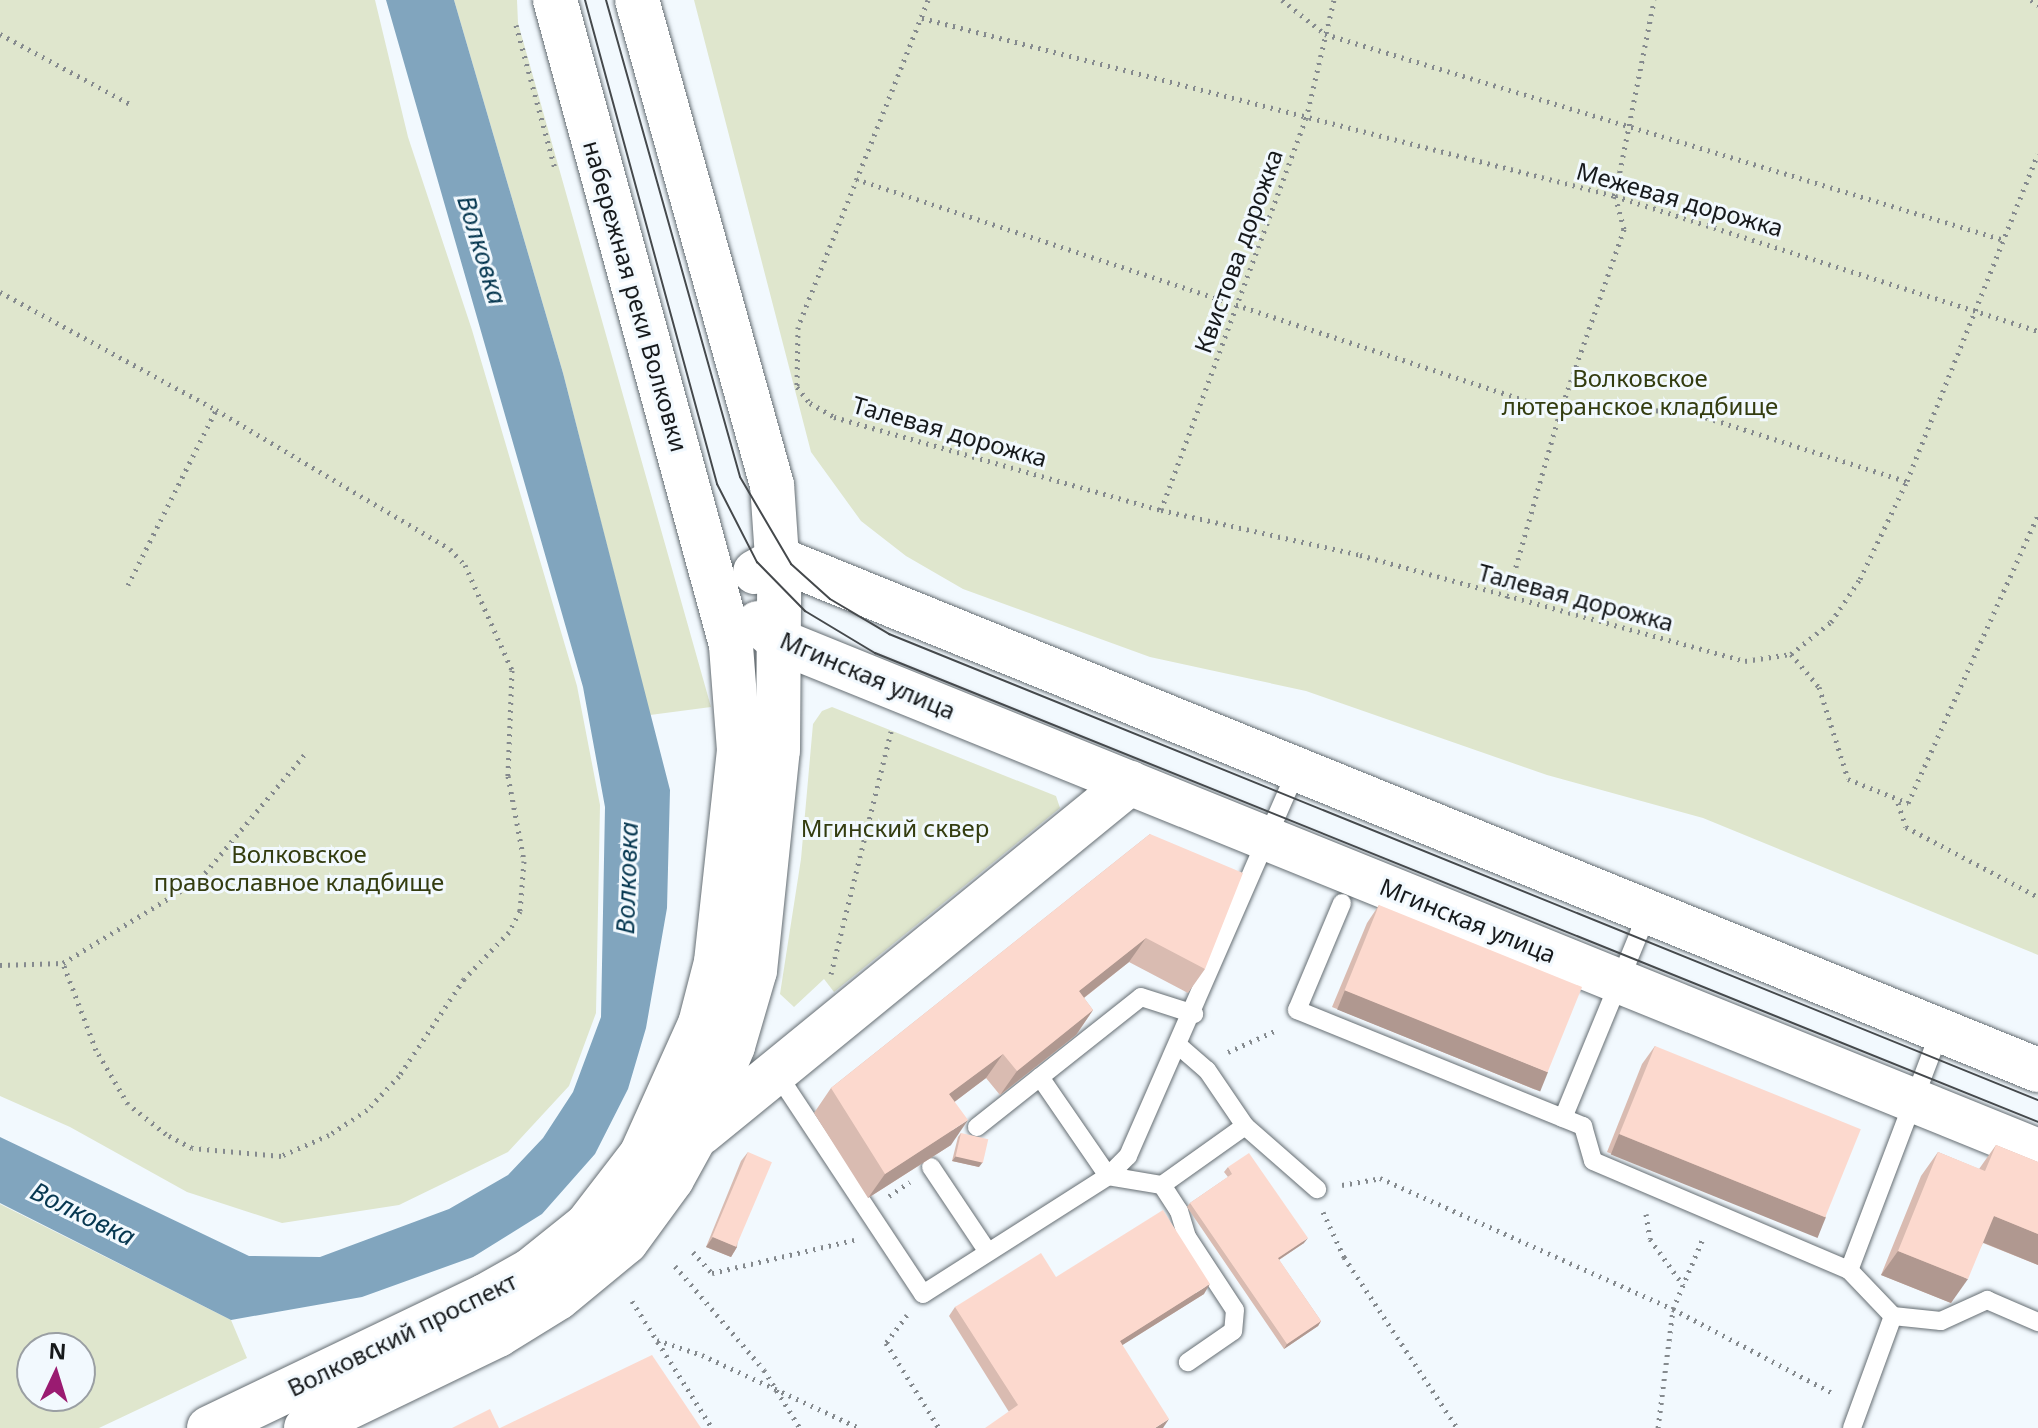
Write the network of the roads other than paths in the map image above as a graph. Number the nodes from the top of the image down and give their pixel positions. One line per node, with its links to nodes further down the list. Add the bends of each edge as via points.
1 (555, 0): 4 (street, набережная реки Волковки)
2 (637, 0): 3 (street, via 758,427 772,485)
3 (778, 559): 4 (street); 5 (street, Волковский проспект); 6 (street)
4 (719, 591): 5 (street, Мгинская улица); 33 (street, Волковский проспект, via 739,712 736,813 725,898 700,1024 641,1155 587,1225 531,1270)
5 (779, 641): 7 (street, Мгинская улица); 22 (street, Волковский проспект, via 775,819 755,971 733,1046)
6 (1297, 769): 8 (lane); 10 (street)
7 (1130, 783): 8 (street, Мгинская улица); 15 (street)
8 (1268, 839): 11 (street, Мгинская улица); 12 (lane)
9 (1342, 903): 19 (lane, via 1297,1010)
10 (1648, 912): 11 (lane); 13 (street)
11 (1619, 982): 18 (street, Мгинская улица); 19 (lane)
12 (1194, 1014): 14 (lane); 17 (lane, via 1141,997)
13 (1940, 1030): 16 (street); 18 (lane)
14 (1179, 1046): 20 (lane, via 1202,1064); 25 (lane, via 1128,1156)
15 (775, 1070): 22 (street); 28 (lane, via 923,1294)
16 (2038, 1070)
17 (1040, 1077): 21 (lane); 25 (lane)
18 (1912, 1100): 23 (street, Мгинская улица); 29 (lane)
19 (1563, 1118): 29 (lane, via 1583,1126 1593,1161)
20 (1245, 1126): 26 (lane); 27 (lane)
21 (977, 1127)
22 (694, 1139): 34 (street, Волковский проспект, via 648,1216 597,1268 558,1298 498,1335)
23 (2038, 1151)
24 (931, 1167): 28 (lane)
25 (1108, 1176): 26 (lane); 28 (lane)
26 (1162, 1185): 32 (lane, via 1187,1237 1235,1310 1233,1331)
27 (1317, 1189)
28 (988, 1252)
29 (1849, 1270): 30 (lane)
30 (1893, 1316): 31 (lane, via 1941,1321 1987,1300); 35 (lane)
31 (2038, 1322)
32 (1188, 1362)
33 (209, 1428)
34 (306, 1428)
35 (1852, 1428)

